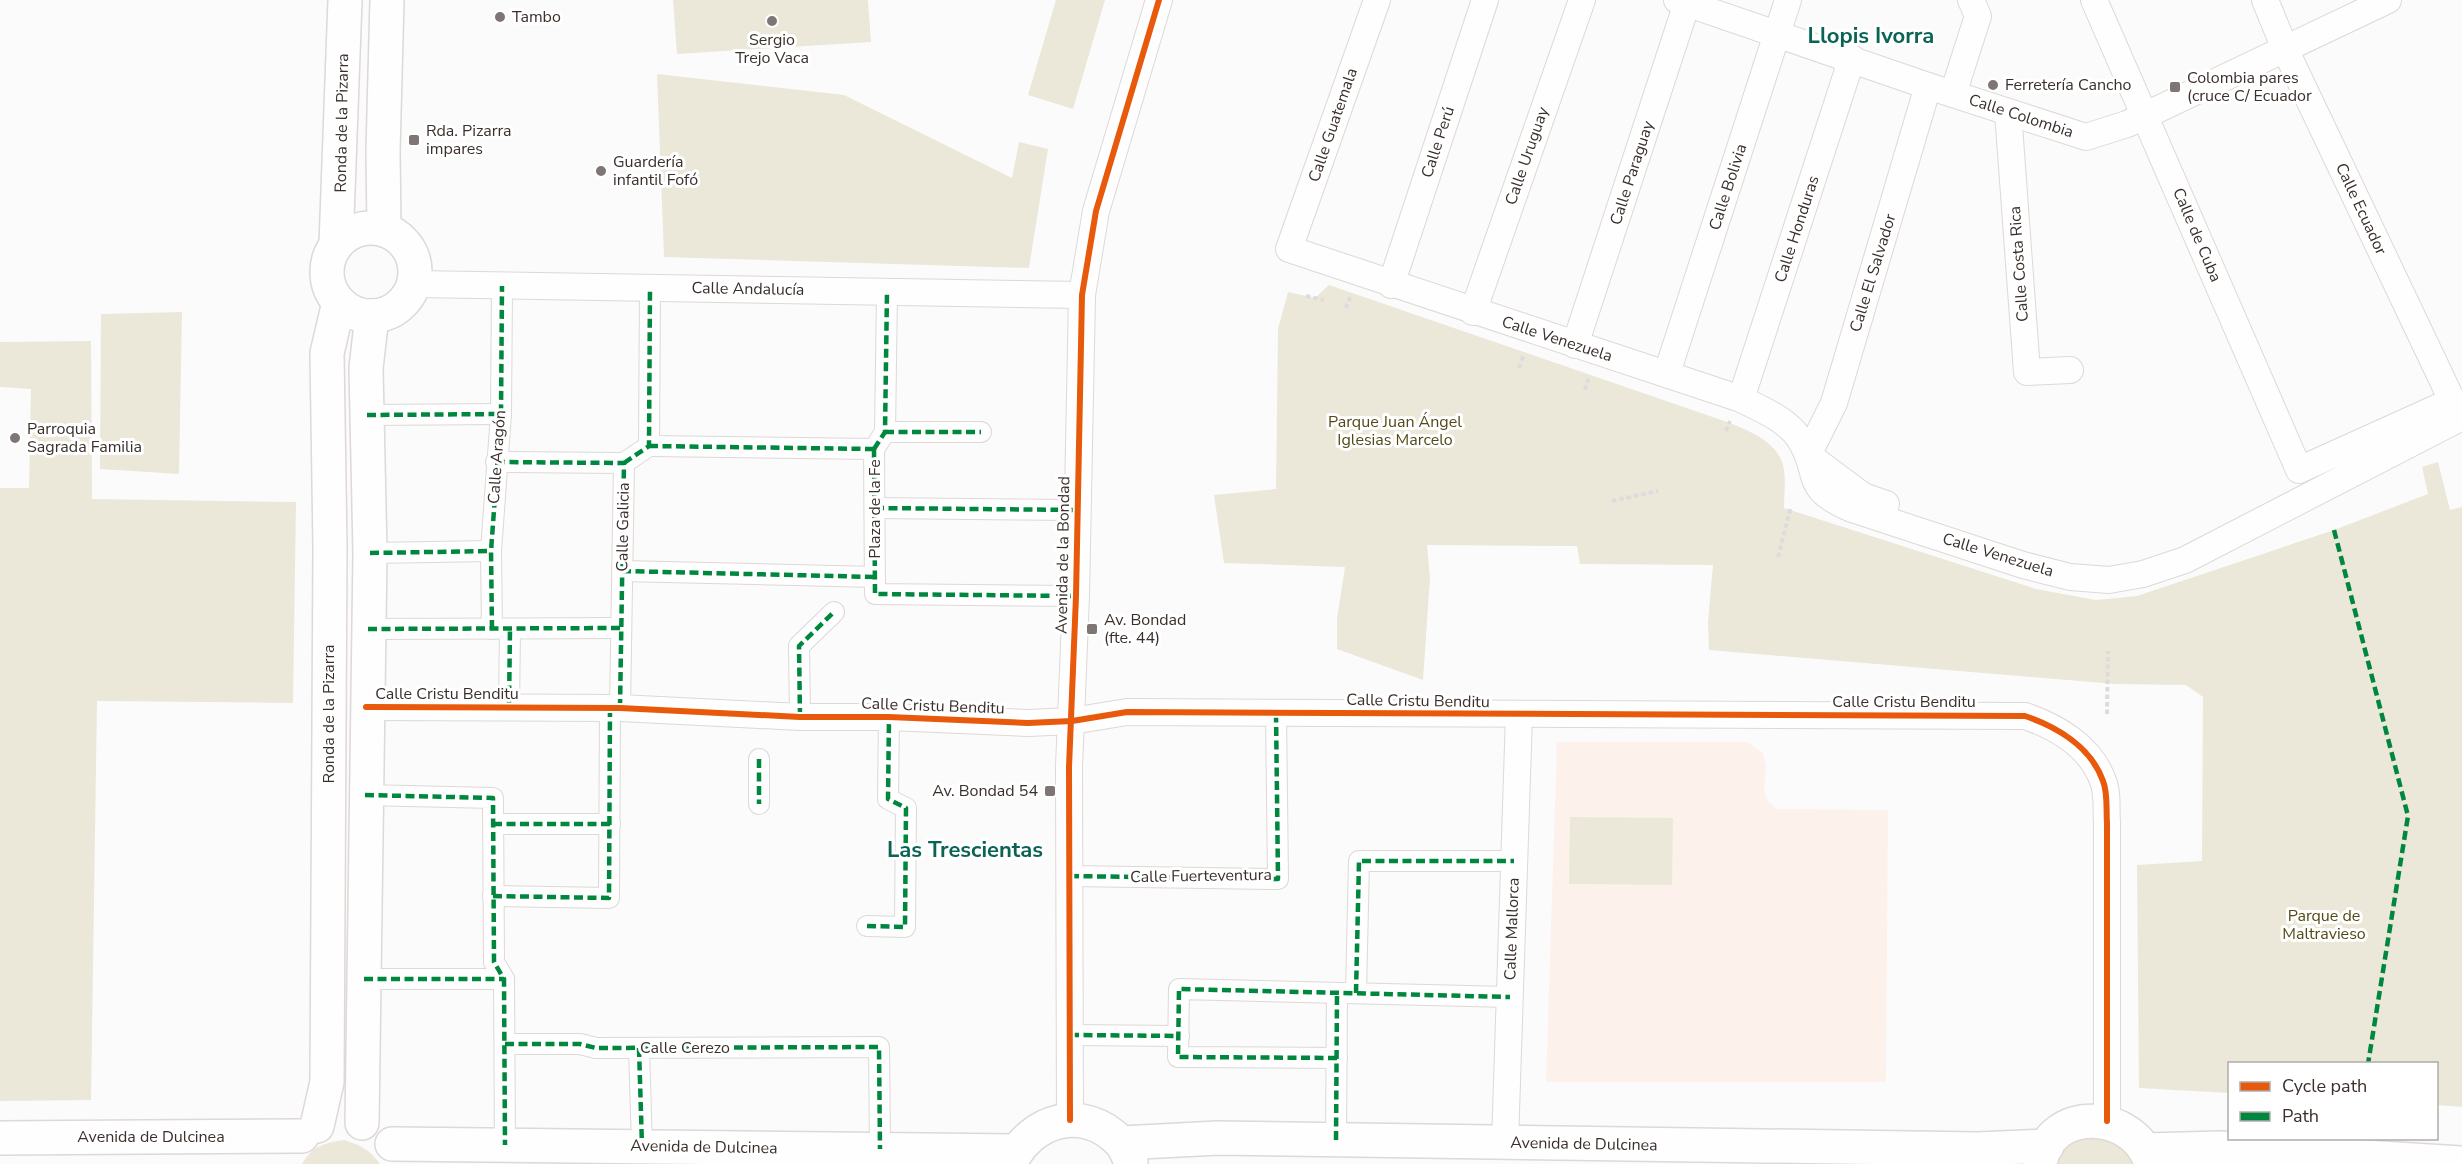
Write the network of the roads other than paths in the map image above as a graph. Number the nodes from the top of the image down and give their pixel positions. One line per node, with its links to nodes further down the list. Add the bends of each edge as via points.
1 (345, 0): 21 (main road, Ronda de la Pizarra)
2 (387, 0): 20 (main road)
3 (1159, 0): 28 (street, Avenida de la Bondad, via 1096,211)
4 (1377, 0): 22 (street, Calle Guatemala)
5 (1485, 0): 24 (street, Calle Perú)
6 (1582, 0): 30 (street, Calle Uruguay)
7 (1788, 0): 13 (street, Calle Bolivia)
8 (1971, 0): 17 (street, via 1978,16)
9 (2094, 0): 19 (street, Calle de Cuba)
10 (2265, 0): 14 (street, Calle Ecuador)
11 (2388, 0): 14 (street, Calle Colombia)
12 (1684, 1): 13 (street, Calle Colombia); 32 (street, Calle Paraguay)
13 (1777, 34): 15 (street, Calle Colombia); 34 (street, Calle Bolivia)
14 (2285, 49): 19 (street, Calle Colombia); 36 (street, Calle Ecuador)
15 (1852, 58): 16 (street, Calle Colombia); 35 (street, Calle Honduras)
16 (1928, 87): 17 (street, Calle Colombia); 43 (street, Calle El Salvador, via 1834,403)
17 (1953, 94): 18 (street, Calle Colombia)
18 (2008, 112): 19 (street, Calle Colombia, via 2086,137); 33 (street, Calle Costa Rica, via 2027,372)
19 (2145, 116): 36 (street, Calle de Cuba, via 2299,470)
20 (384, 230): 21 (main road, via 358,230); 23 (main road, via 406,245 415,271)
21 (336, 245): 29 (main road, via 327,274 330,289)
22 (1289, 249): 24 (street, Calle Venezuela)
23 (414, 284): 25 (street, Calle Andalucía); 31 (main road, via 398,307)
24 (1391, 285): 30 (street, Calle Venezuela)
25 (502, 286): 26 (street, Calle Andalucía); 37 (street, Calle Aragón)
26 (650, 288): 27 (street, Calle Andalucía); 41 (street)
27 (887, 292): 28 (street, Calle Andalucía); 39 (street)
28 (1082, 295): 47 (street, Avenida de la Bondad)
29 (339, 302): 31 (main road, via 359,315); 88 (main road, Ronda de la Pizarra, via 327,353 327,1070 323,1106)
30 (1473, 312): 32 (street, Calle Venezuela)
31 (372, 316): 38 (main road, via 366,368)
32 (1575, 345): 34 (street, Calle Venezuela)
33 (2070, 370)
34 (1666, 373): 35 (street, Calle Venezuela)
35 (1741, 399): 43 (street, Calle Venezuela, via 1776,417 1798,436)
36 (2458, 412): 43 (street, Calle Venezuela, via 2217,543 2165,557 2119,563 2087,563 2049,556 1863,496)
37 (501, 414): 38 (street); 44 (street, Calle Aragón)
38 (367, 415): 49 (main road)
39 (885, 432): 40 (street); 42 (street)
40 (981, 432)
41 (649, 446): 42 (street, Plaza de la Fe); 45 (street, Calle Galicia)
42 (874, 449): 46 (street, Plaza de la Fe)
43 (1808, 455)
44 (496, 462): 45 (street); 48 (street, Calle Aragón)
45 (624, 463): 50 (street, Calle Galicia)
46 (874, 508): 47 (street); 51 (street, Plaza de la Fe)
47 (1078, 510): 52 (street, Avenida de la Bondad)
48 (491, 551): 49 (street); 56 (street, Calle Aragón)
49 (370, 553): 55 (main road)
50 (622, 571): 51 (street, Plaza de la Fe); 54 (street, Calle Galicia)
51 (875, 577): 52 (street, via 875,594)
52 (1076, 596): 64 (street, Avenida de la Bondad)
53 (834, 612): 62 (street, via 799,646)
54 (621, 628): 56 (street); 59 (street, Calle Galicia)
55 (368, 629): 56 (street); 57 (main road)
56 (501, 629): 58 (street, Calle Aragón)
57 (366, 707): 58 (street, Calle Cristu Benditu); 66 (main road)
58 (509, 708): 59 (street, Calle Cristu Benditu)
59 (615, 708): 62 (street, Calle Cristu Benditu); 69 (street, Calle Galicia)
60 (1276, 713): 61 (street, Calle Cristu Benditu); 64 (street, Calle Cristu Benditu, via 1127,712); 71 (street, Calle Fuerteventura, via 1278,879)
61 (1519, 716): 70 (street, Calle Mallorca); 84 (street, Calle Cristu Benditu, via 2025,716 2049,724 2080,746 2103,781 2107,823)
62 (800, 717): 63 (street, Calle Cristu Benditu)
63 (889, 717): 64 (street, Calle Cristu Benditu); 73 (street, via 888,799 906,808 905,927)
64 (1072, 721): 71 (street, Avenida de la Bondad)
65 (759, 759): 67 (street)
66 (365, 795): 68 (street, via 493,798); 74 (main road)
67 (759, 804)
68 (493, 824): 69 (street); 72 (street)
69 (610, 824): 72 (street, Calle Galicia, via 609,898)
70 (1514, 861): 76 (street, via 1359,861); 77 (street, Calle Mallorca)
71 (1070, 876): 78 (street, Avenida de la Bondad)
72 (492, 896): 75 (street, via 494,962)
73 (867, 926)
74 (364, 979): 75 (street); 85 (main road)
75 (504, 979): 80 (street)
76 (1347, 993): 77 (street); 79 (street, via 1179,989); 82 (street)
77 (1510, 998): 89 (street, Calle Mallorca)
78 (1070, 1035): 79 (street); 83 (street, Avenida de la Bondad)
79 (1179, 1036): 82 (street, via 1178,1057)
80 (504, 1044): 81 (street, Calle Cerezo); 90 (street)
81 (639, 1048): 91 (street); 92 (street, Calle Cerezo, via 879,1047)
82 (1337, 1058): 87 (street)
83 (1070, 1120): 93 (main road, via 1093,1124); 96 (main road, via 1036,1131)
84 (2107, 1121): 95 (main road, via 2075,1124 2058,1133); 97 (main road, via 2133,1134)
85 (362, 1123): 88 (main road, Avenida de Dulcinea, via 340,1120); 94 (main road, via 375,1129)
86 (0, 1138): 88 (main road, Avenida de Dulcinea)
87 (1336, 1140): 89 (main road, Avenida de Dulcinea); 93 (main road, Avenida de Dulcinea, via 1218,1138)
88 (302, 1142)
89 (1505, 1143): 95 (main road, Avenida de Dulcinea, via 1977,1149)
90 (505, 1145): 91 (main road, Avenida de Dulcinea); 94 (main road, Avenida de Dulcinea)
91 (642, 1146): 92 (main road, Avenida de Dulcinea)
92 (880, 1149): 96 (main road, Avenida de Dulcinea)
93 (1126, 1153)
94 (397, 1154)
95 (2043, 1155)
96 (1013, 1157)
97 (2148, 1157): 98 (main road, via 2220,1148)
98 (2462, 1163)

